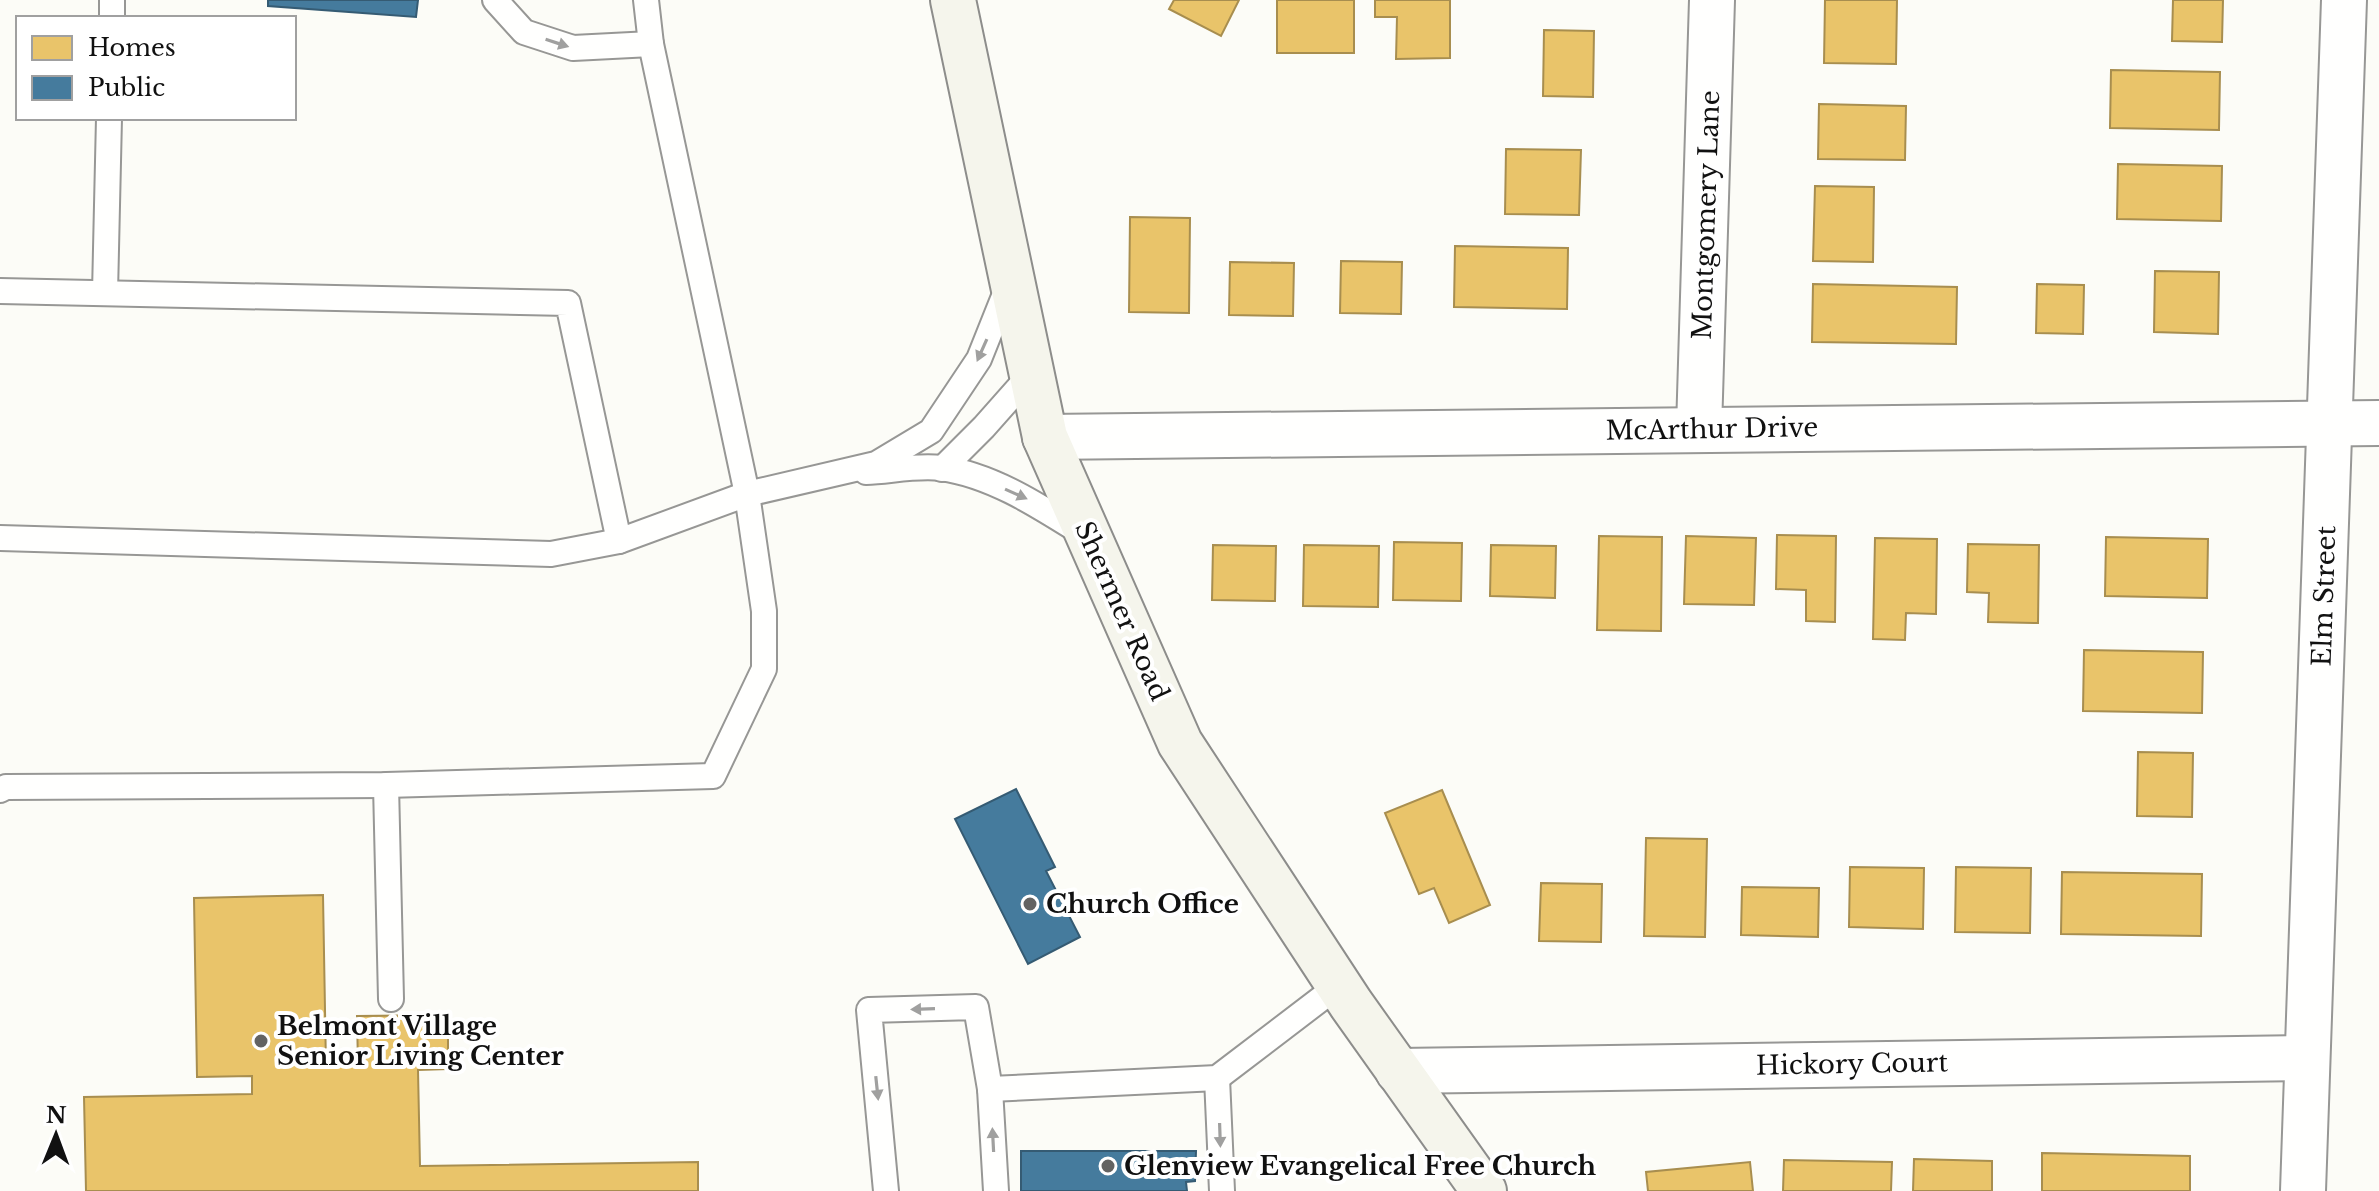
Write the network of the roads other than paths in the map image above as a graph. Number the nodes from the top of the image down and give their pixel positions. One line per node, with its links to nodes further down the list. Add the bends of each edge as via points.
1 (495, 0): 6 (lane, one-way to 6, via 524,32 573,48)
2 (646, 0): 6 (lane)
3 (953, 0): 8 (main road, Shermer Road)
4 (1712, 0): 14 (street, Montgomery Lane)
5 (2344, 0): 12 (street, Elm Street)
6 (651, 44): 18 (lane)
7 (109, 120): 10 (lane)
8 (1011, 278): 11 (main road, Shermer Road); 17 (lane, one-way to 17, via 979,359 931,431 876,464)
9 (0, 291): 10 (lane)
10 (105, 293): 21 (lane, via 568,303)
11 (1031, 374): 15 (main road, Shermer Road); 16 (lane)
12 (2331, 423): 13 (street, McArthur Drive); 14 (street, McArthur Drive); 26 (street, Elm Street)
13 (2379, 423)
14 (1699, 429): 15 (street, McArthur Drive)
15 (1045, 437): 19 (main road, Shermer Road)
16 (942, 469): 17 (lane); 19 (lane, one-way to 19, via 1033,502)
17 (836, 474): 18 (lane)
18 (747, 494): 21 (lane); 22 (lane, via 764,611 764,669 713,776)
19 (1089, 537): 24 (main road, Shermer Road, via 1180,743)
20 (0, 538): 21 (lane, via 551,554)
21 (619, 541)
22 (386, 785): 23 (lane); 25 (lane)
23 (0, 790)
24 (1339, 985): 27 (main road, Shermer Road); 28 (lane)
25 (391, 999)
26 (2306, 1058): 27 (street, Hickory Court); 34 (street, Elm Street)
27 (1398, 1071): 33 (main road, Shermer Road)
28 (1217, 1078): 29 (lane); 32 (lane, one-way to 32)
29 (990, 1089): 30 (lane, one-way to 30, via 976,1007 869,1010); 31 (lane, one-way to 29)
30 (886, 1191)
31 (996, 1191)
32 (1222, 1191)
33 (1484, 1191)
34 (2303, 1191)

